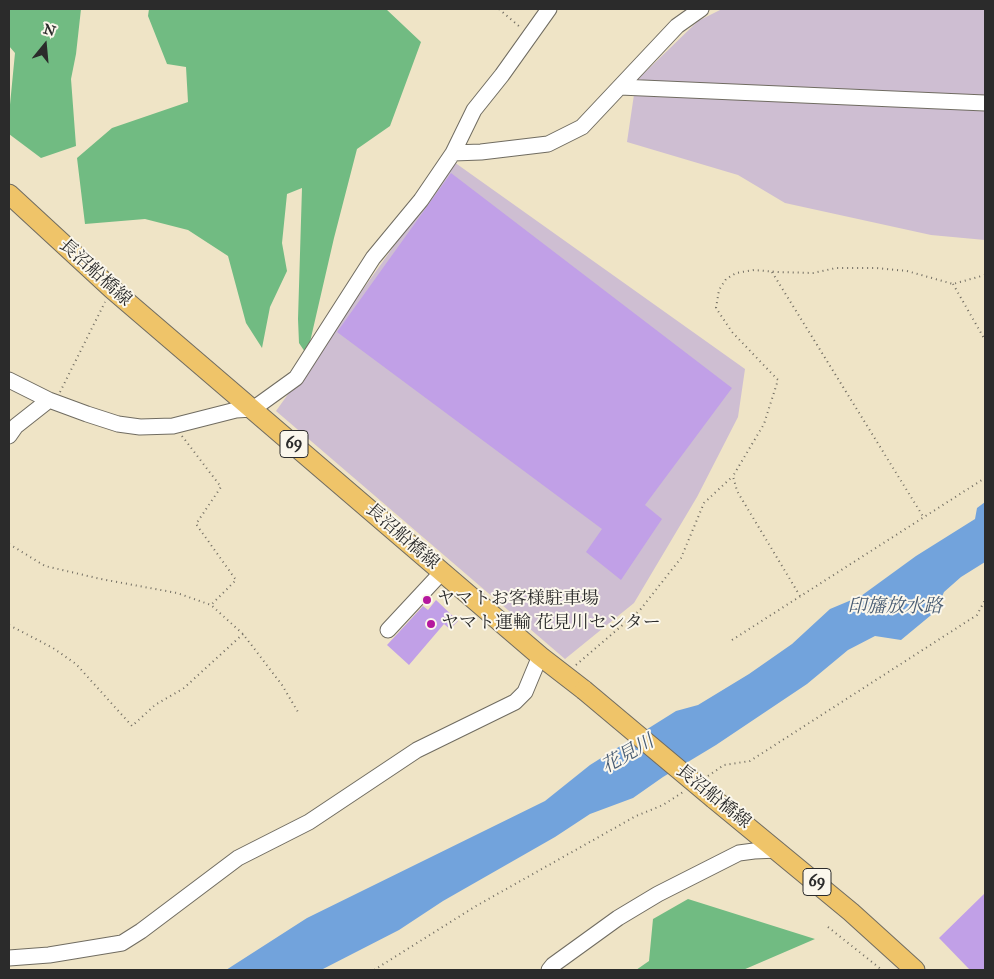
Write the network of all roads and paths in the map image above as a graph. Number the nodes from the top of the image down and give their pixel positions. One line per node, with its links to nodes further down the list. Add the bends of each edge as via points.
1 (499, 9): 4 (path)
2 (549, 9): 4 (street)
3 (701, 9): 5 (street, via 677,26)
4 (530, 35): 7 (street, via 474,110)
5 (620, 87): 6 (street); 7 (street, via 582,127 548,144)
6 (985, 103)
7 (453, 153): 16 (street, via 421,200 373,258 296,378)
8 (9, 194): 12 (main road, 長沼船橋線 / 69)
9 (772, 272): 11 (path, via 813,273 836,268 876,268 907,271); 19 (path, via 736,273 726,279 719,290 716,308 726,324 778,380 764,424); 21 (path)
10 (985, 275): 11 (path)
11 (953, 284): 13 (path)
12 (112, 289): 15 (path); 16 (main road, 長沼船橋線 / 69)
13 (985, 340)
14 (9, 380): 15 (street)
15 (52, 401): 17 (street, via 118,424); 18 (street, via 16,426)
16 (253, 409): 17 (street, via 236,410); 23 (main road, 長沼船橋線 / 69)
17 (173, 426): 25 (path, via 221,487 196,524 236,580)
18 (9, 436)
19 (733, 476): 24 (path, via 737,491); 31 (path, via 704,503 681,558 640,610)
20 (985, 478): 21 (path)
21 (924, 518): 24 (path)
22 (9, 544): 25 (path, via 45,566 177,593)
23 (442, 572): 27 (street); 30 (main road, 長沼船橋線 / 69)
24 (800, 596): 29 (path)
25 (211, 604): 28 (path)
26 (9, 625): 28 (path, via 54,648 76,664 132,726 155,705 184,688)
27 (388, 630)
28 (243, 634): 32 (path)
29 (732, 640)
30 (540, 656): 31 (main road, 長沼船橋線 / 69); 35 (street, via 525,692 515,702 417,750 310,822 238,858 122,943)
31 (564, 675): 33 (main road, 長沼船橋線 / 69, bridge)
32 (298, 712)
33 (778, 850): 36 (street, via 739,853 658,894 618,918); 38 (main road, 長沼船橋線 / 69)
34 (828, 927): 37 (path)
35 (9, 958)
36 (549, 970)
37 (882, 970)
38 (915, 970)

